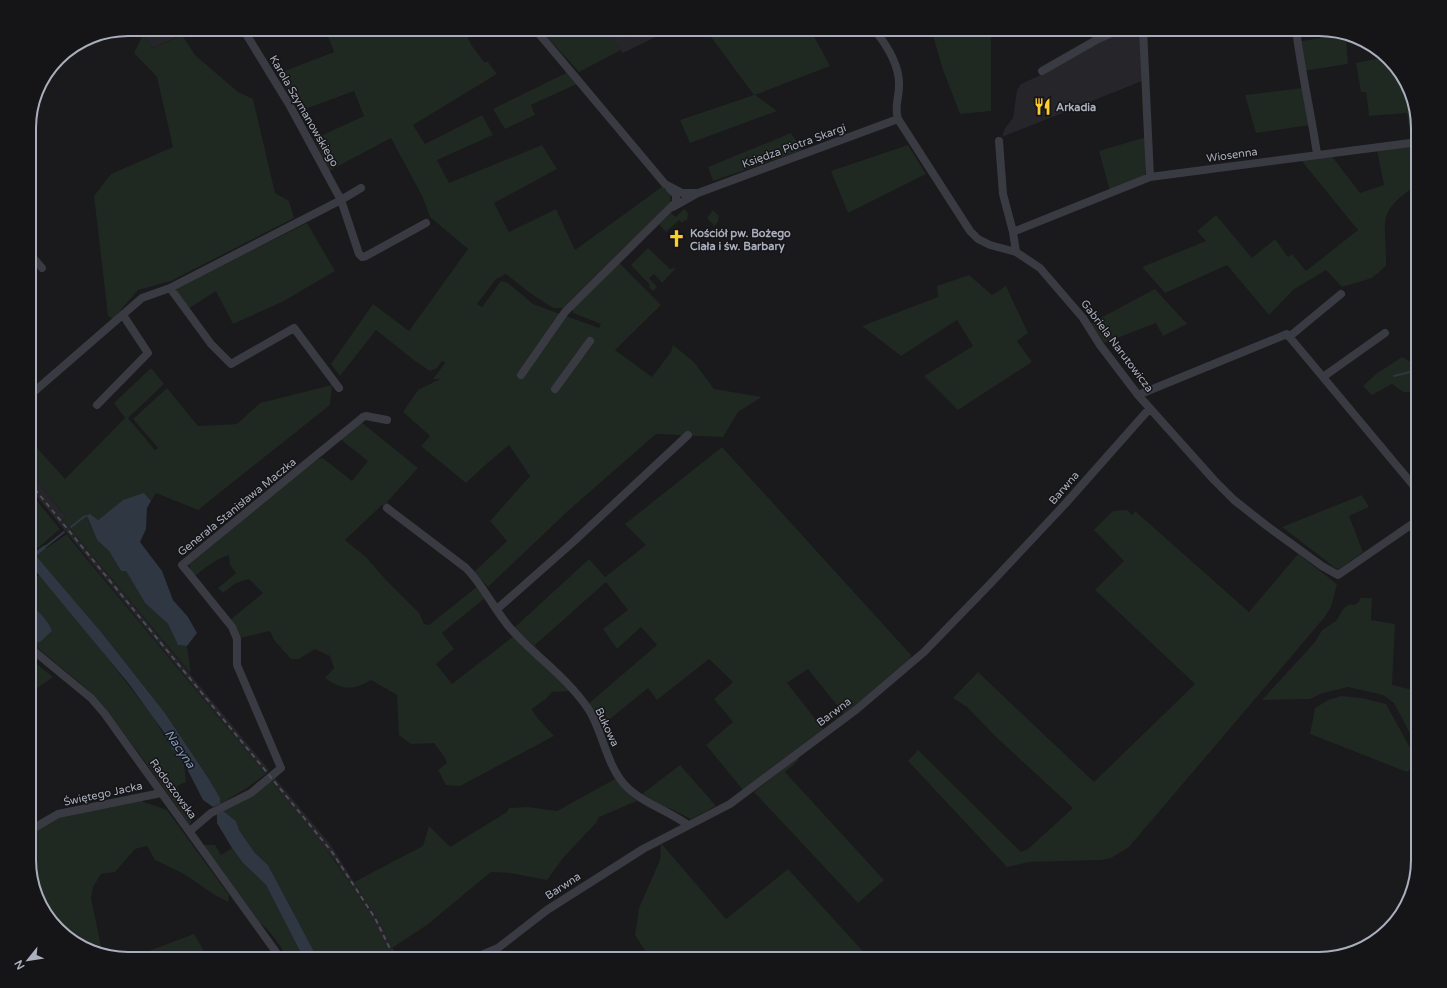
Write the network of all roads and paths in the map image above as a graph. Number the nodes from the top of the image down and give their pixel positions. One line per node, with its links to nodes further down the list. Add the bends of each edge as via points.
1 (247, 36): 16 (street, Karola Szymanowskiego, via 290,106)
2 (541, 36): 13 (street, Księdza Piotra Skargi)
3 (878, 36): 8 (street, Gabriela Narutowicza, via 899,77 896,113)
4 (1105, 36): 7 (street)
5 (1143, 36): 12 (street)
6 (1297, 36): 11 (street, via 1301,73)
7 (1042, 70)
8 (898, 120): 15 (street, Księdza Piotra Skargi); 20 (street, Gabriela Narutowicza, via 970,232 990,246)
9 (999, 142): 19 (street, via 1003,194)
10 (1411, 143): 11 (street, Wiosenna)
11 (1317, 154): 12 (street, Wiosenna)
12 (1150, 177): 19 (street, Wiosenna)
13 (665, 184): 15 (street, Księdza Piotra Skargi, via 682,193); 17 (street, Księdza Piotra Skargi, via 677,198)
14 (361, 188): 16 (street)
15 (698, 193): 17 (street, Księdza Piotra Skargi)
16 (342, 200): 18 (street, Karola Szymanowskiego, via 362,257); 23 (street)
17 (666, 212): 29 (street, Księdza Piotra Skargi, via 565,312)
18 (426, 223)
19 (1013, 232): 20 (street)
20 (1016, 252): 34 (street, Gabriela Narutowicza, via 1040,268 1083,318)
21 (36, 261): 22 (street)
22 (42, 268)
23 (170, 288): 25 (street, via 142,298); 31 (street, via 211,344 231,364 294,328)
24 (1341, 294): 27 (street)
25 (123, 315): 33 (street); 35 (street, via 148,353)
26 (1385, 333): 30 (street)
27 (1289, 337): 30 (street); 34 (street, via 1287,334)
28 (590, 340): 32 (street)
29 (521, 374)
30 (1323, 377): 39 (street)
31 (339, 388)
32 (555, 389)
33 (36, 390)
34 (1138, 395): 36 (street, Gabriela Narutowicza)
35 (98, 405)
36 (1150, 408): 41 (street, Gabriela Narutowicza, via 1234,500 1332,573 1342,574); 45 (street, Barwna, via 1065,504 924,652 857,710 730,804)
37 (387, 420): 47 (street, Generała Stanisława Maczka, via 363,417 182,565 232,627 237,639 237,666 281,768 251,793 222,806)
38 (688, 436): 42 (street)
39 (1411, 483)
40 (387, 508): 42 (street, Bukowa, via 466,568)
41 (1411, 525)
42 (497, 609): 45 (street, Bukowa, via 511,629 569,686 589,711 614,770 625,784 640,798 675,815)
43 (36, 653): 44 (street, Radoszowska, via 97,705)
44 (161, 793): 46 (street, Świętego Jacka, via 58,814); 47 (street, Radoszowska)
45 (688, 825): 49 (street, Barwna, via 580,888 498,948)
46 (36, 827)
47 (190, 831): 48 (street, Radoszowska)
48 (276, 952)
49 (489, 952)

